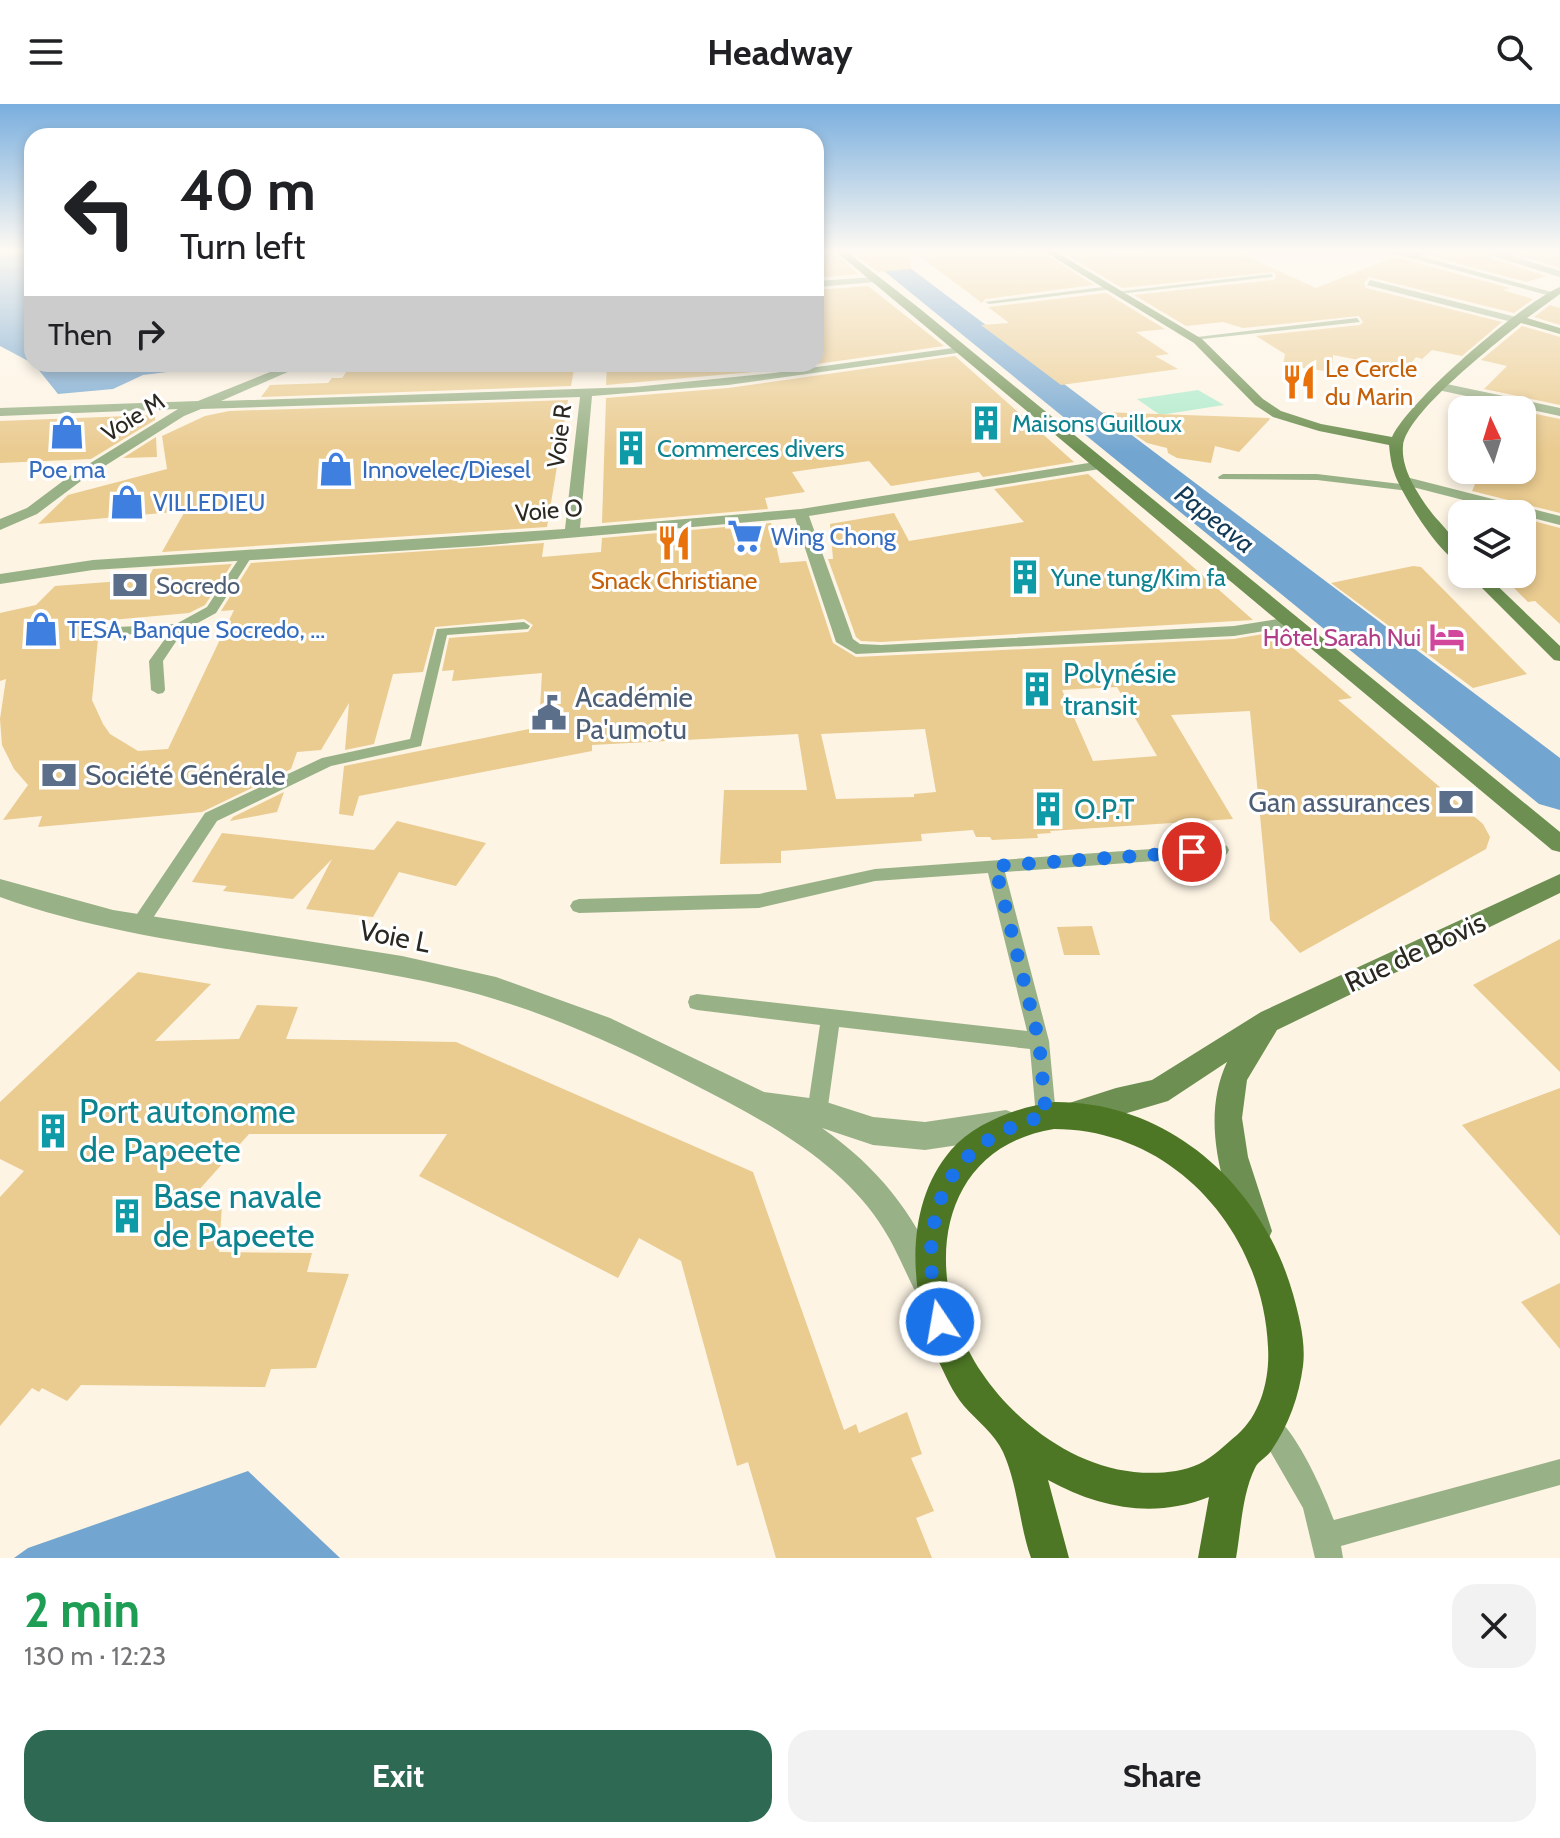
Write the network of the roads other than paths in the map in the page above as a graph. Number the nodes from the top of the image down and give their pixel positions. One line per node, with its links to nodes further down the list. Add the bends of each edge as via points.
1 (920, 317): 9 (main road)
2 (1159, 317): 8 (main road)
3 (1507, 317): 5 (street)
4 (1520, 317): 5 (main road)
5 (1516, 319): 7 (main road); 13 (main road)
6 (1357, 320): 8 (lane)
7 (1560, 331)
8 (1193, 338): 18 (main road, via 1277,414)
9 (960, 350): 10 (street); 19 (main road)
10 (824, 368)
11 (279, 372): 15 (street, Voie M)
12 (793, 372): 14 (street)
13 (1442, 387): 17 (street); 18 (main road)
14 (586, 393): 15 (street); 25 (street, Voie R)
15 (200, 403): 16 (street); 24 (street, Voie M, via 32,511)
16 (0, 412)
17 (1560, 412)
18 (1396, 442): 21 (main road)
19 (1101, 465): 22 (street, Voie O); 30 (main road)
20 (1223, 477): 21 (lane, via 1317,477)
21 (1407, 485): 23 (street); 26 (main road)
22 (801, 513): 25 (street, Voie O); 30 (street, via 845,642 856,649 1234,631)
23 (1560, 521)
24 (0, 525)
25 (572, 532): 27 (street, Voie O)
26 (1448, 542)
27 (246, 556): 28 (street, Voie O, via 93,565); 32 (lane, via 212,610)
28 (0, 579)
29 (1490, 588): 34 (main road)
30 (1290, 622): 36 (main road)
31 (524, 626): 42 (lane, via 441,632 416,743 327,762 211,817)
32 (179, 628): 33 (lane); 35 (lane, via 156,661)
33 (98, 632)
34 (1560, 656)
35 (158, 690)
36 (1560, 844)
37 (1221, 850): 38 (lane)
38 (995, 866): 41 (lane, via 875,875 759,901); 46 (lane)
39 (1560, 883): 45 (main road, Rue de Bovis)
40 (0, 888): 42 (street, Voie L)
41 (579, 906)
42 (139, 925): 47 (street, Voie L, via 398,966 493,987 586,1019)
43 (697, 1002): 44 (lane)
44 (831, 1018): 46 (lane); 48 (lane)
45 (1270, 1020): 49 (main road, Rue de Bovis, via 1158,1092); 50 (main road, via 1233,1080 1227,1116)
46 (1039, 1041): 49 (lane)
47 (760, 1103): 48 (street); 51 (street, via 837,1156 884,1204)
48 (817, 1113): 49 (street, via 873,1131 925,1136)
49 (1046, 1117): 50 (main road, via 1115,1122 1177,1152 1215,1185); 51 (main road, via 1001,1130 968,1155 943,1191 931,1237)
50 (1261, 1248): 52 (main road, via 1278,1293 1286,1338 1282,1384)
51 (932, 1291): 53 (main road, via 948,1343 969,1384)
52 (1268, 1425): 54 (main road); 56 (lane, via 1302,1474)
53 (1016, 1438): 54 (main road, via 1079,1476 1134,1492 1208,1480); 57 (main road)
54 (1239, 1461): 58 (main road)
55 (1560, 1472): 56 (lane)
56 (1327, 1547)
57 (1050, 1558)
58 (1217, 1558)

